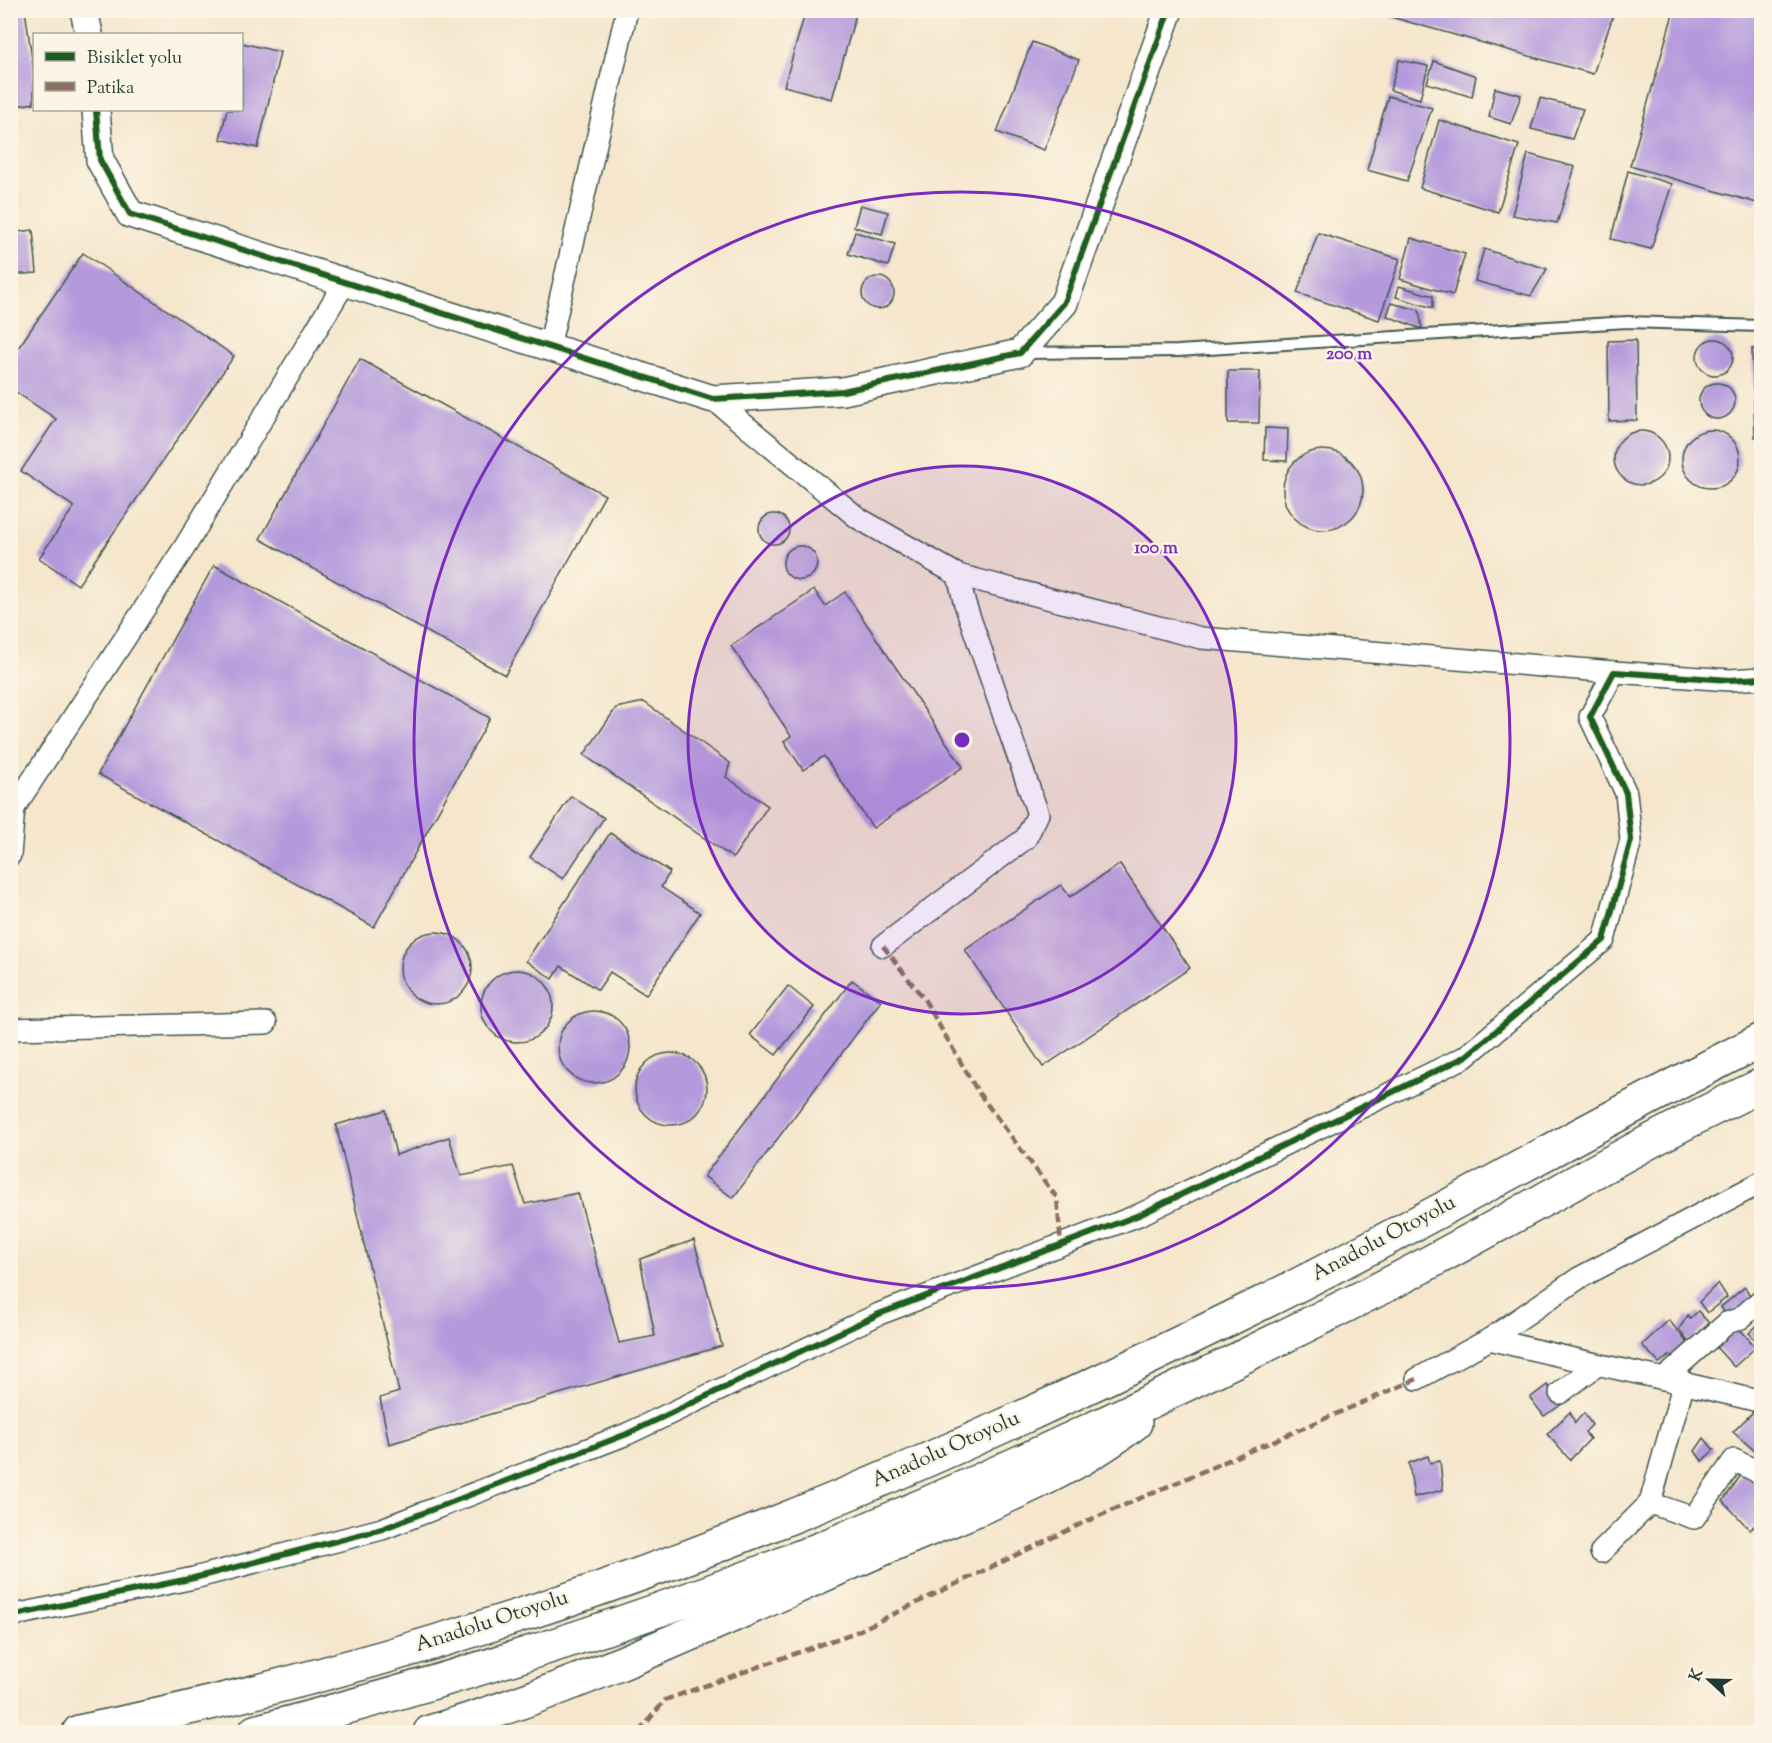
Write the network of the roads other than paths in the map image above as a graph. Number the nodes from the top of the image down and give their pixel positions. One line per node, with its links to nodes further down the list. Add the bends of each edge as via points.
1 (84, 10): 4 (street)
2 (627, 10): 8 (street)
3 (1168, 10): 9 (street, via 1064,303)
4 (90, 33)
5 (96, 111): 6 (street, via 100,160 130,214)
6 (345, 282): 8 (street); 14 (street, via 186,545 14,808)
7 (1761, 326): 9 (lane, via 1627,322 1178,351)
8 (549, 347): 10 (street)
9 (1020, 353): 10 (street, via 843,391)
10 (713, 399): 11 (street, via 858,518)
11 (958, 575): 12 (street, via 1201,638); 15 (street, via 1038,814 1026,838)
12 (1614, 672): 13 (street, via 1730,680); 32 (street, via 1590,717 1626,793 1631,840 1604,940 1465,1057 1139,1215 879,1314 627,1434 393,1524 194,1578)
13 (1761, 678)
14 (10, 855)
15 (883, 946)
16 (266, 1023): 17 (street)
17 (10, 1029)
18 (1761, 1040): 33 (highway, Anadolu Otoyolu, via 1268,1300 1003,1425 821,1504 654,1569 471,1630 255,1690)
19 (1761, 1085): 26 (highway, Anadolu Otoyolu, via 1379,1288)
20 (1761, 1182): 22 (street, via 1579,1278)
21 (1761, 1299): 25 (street, via 1742,1318 1727,1323)
22 (1490, 1339): 23 (street); 24 (street)
23 (1596, 1366): 25 (street); 27 (street)
24 (1417, 1379)
25 (1674, 1380): 28 (street); 30 (street)
26 (1186, 1384): 34 (highway, Anadolu Otoyolu, via 1006,1468 776,1566 535,1652); 35 (highway, via 1092,1455 998,1500 581,1681)
27 (1560, 1393)
28 (1757, 1395)
29 (1761, 1474): 30 (street, via 1734,1460 1694,1518)
30 (1650, 1503): 31 (street)
31 (1601, 1552)
32 (10, 1616)
33 (79, 1732)
34 (255, 1732)
35 (429, 1732)

